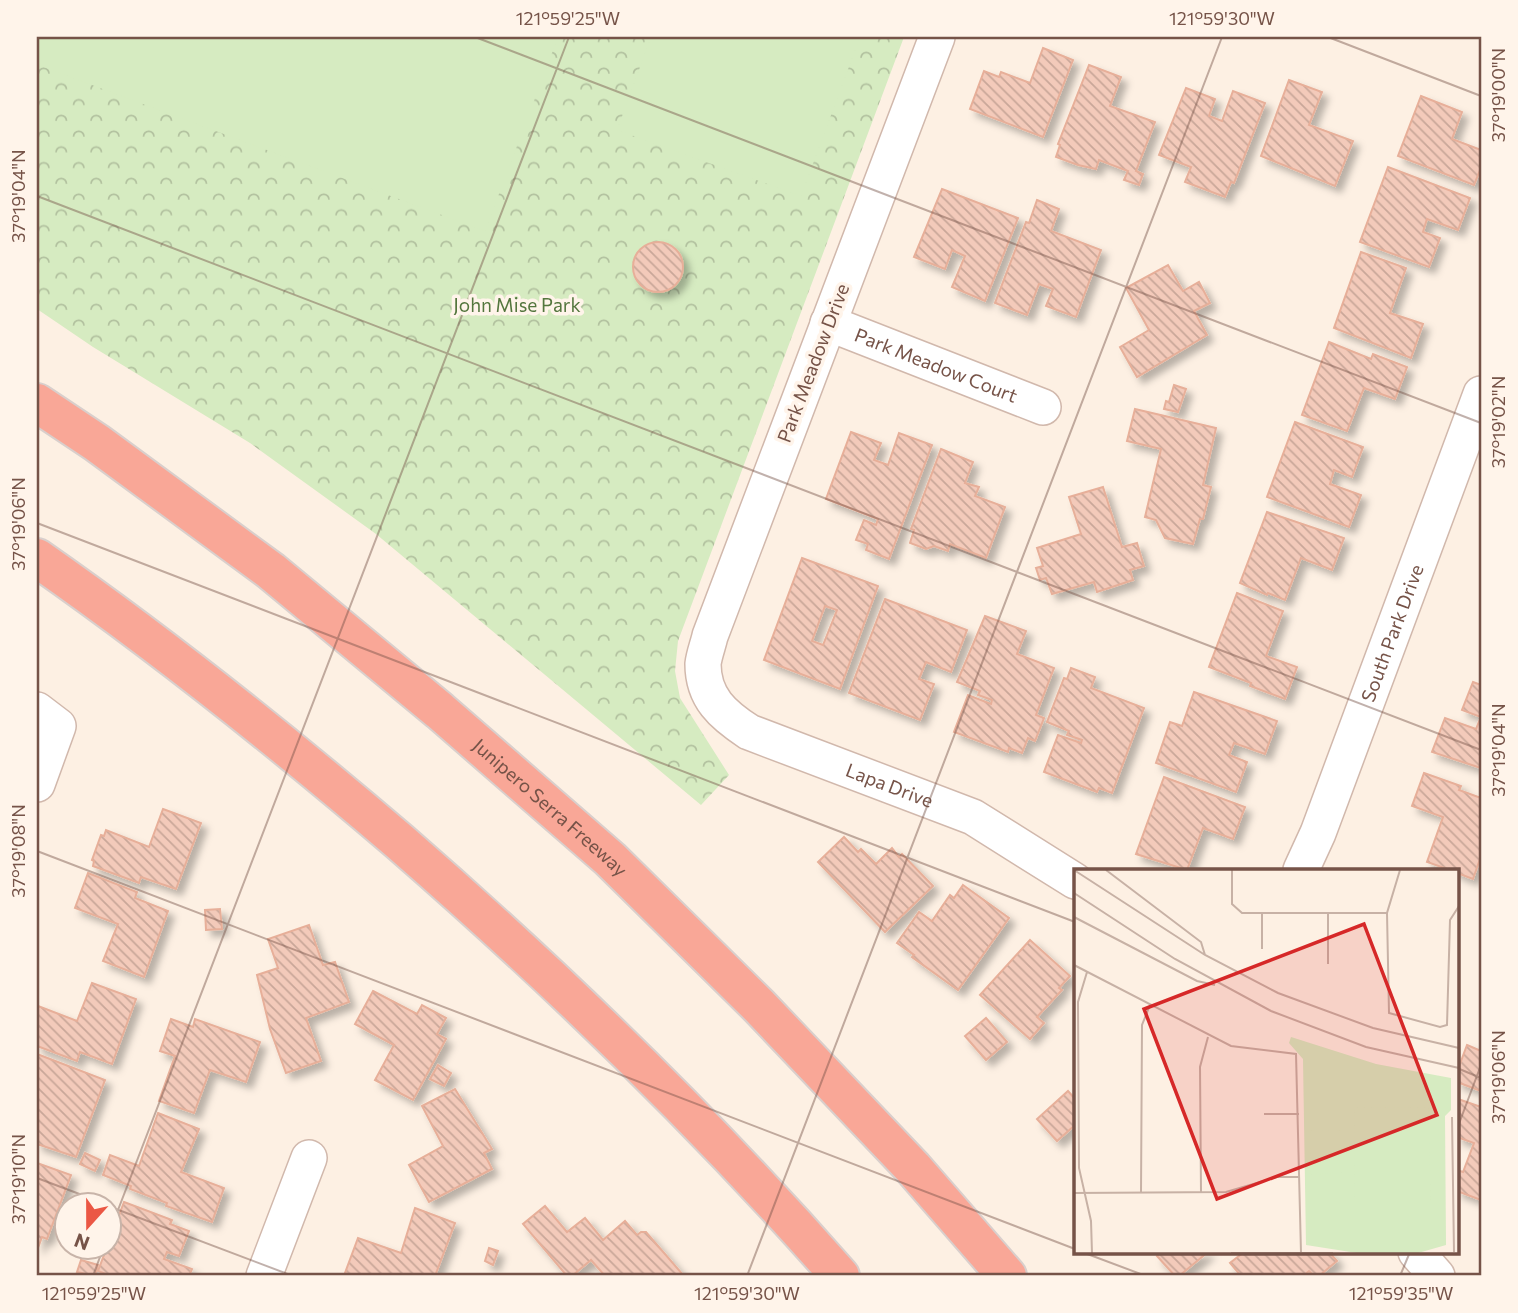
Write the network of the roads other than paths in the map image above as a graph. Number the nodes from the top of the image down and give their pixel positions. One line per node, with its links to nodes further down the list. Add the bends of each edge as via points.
1 (937, 37): 2 (street, Park Meadow Drive)
2 (828, 323): 5 (street, Park Meadow Court); 7 (street, Park Meadow Drive, via 710,636 703,663)
3 (1481, 394): 10 (street, South Park Drive)
4 (37, 403): 14 (highway, Junipero Serra Freeway, via 271,571 610,859 759,1006)
5 (1043, 407)
6 (37, 558): 16 (highway, via 266,731 476,909 678,1103)
7 (708, 692): 11 (street, Lapa Drive, via 725,716 749,732 973,817)
8 (48, 718): 9 (street)
9 (37, 784)
10 (1301, 869)
11 (1074, 880)
12 (309, 1158): 15 (street)
13 (1418, 1254): 17 (street)
14 (1007, 1274)
15 (264, 1276)
16 (840, 1276)
17 (1437, 1276)

